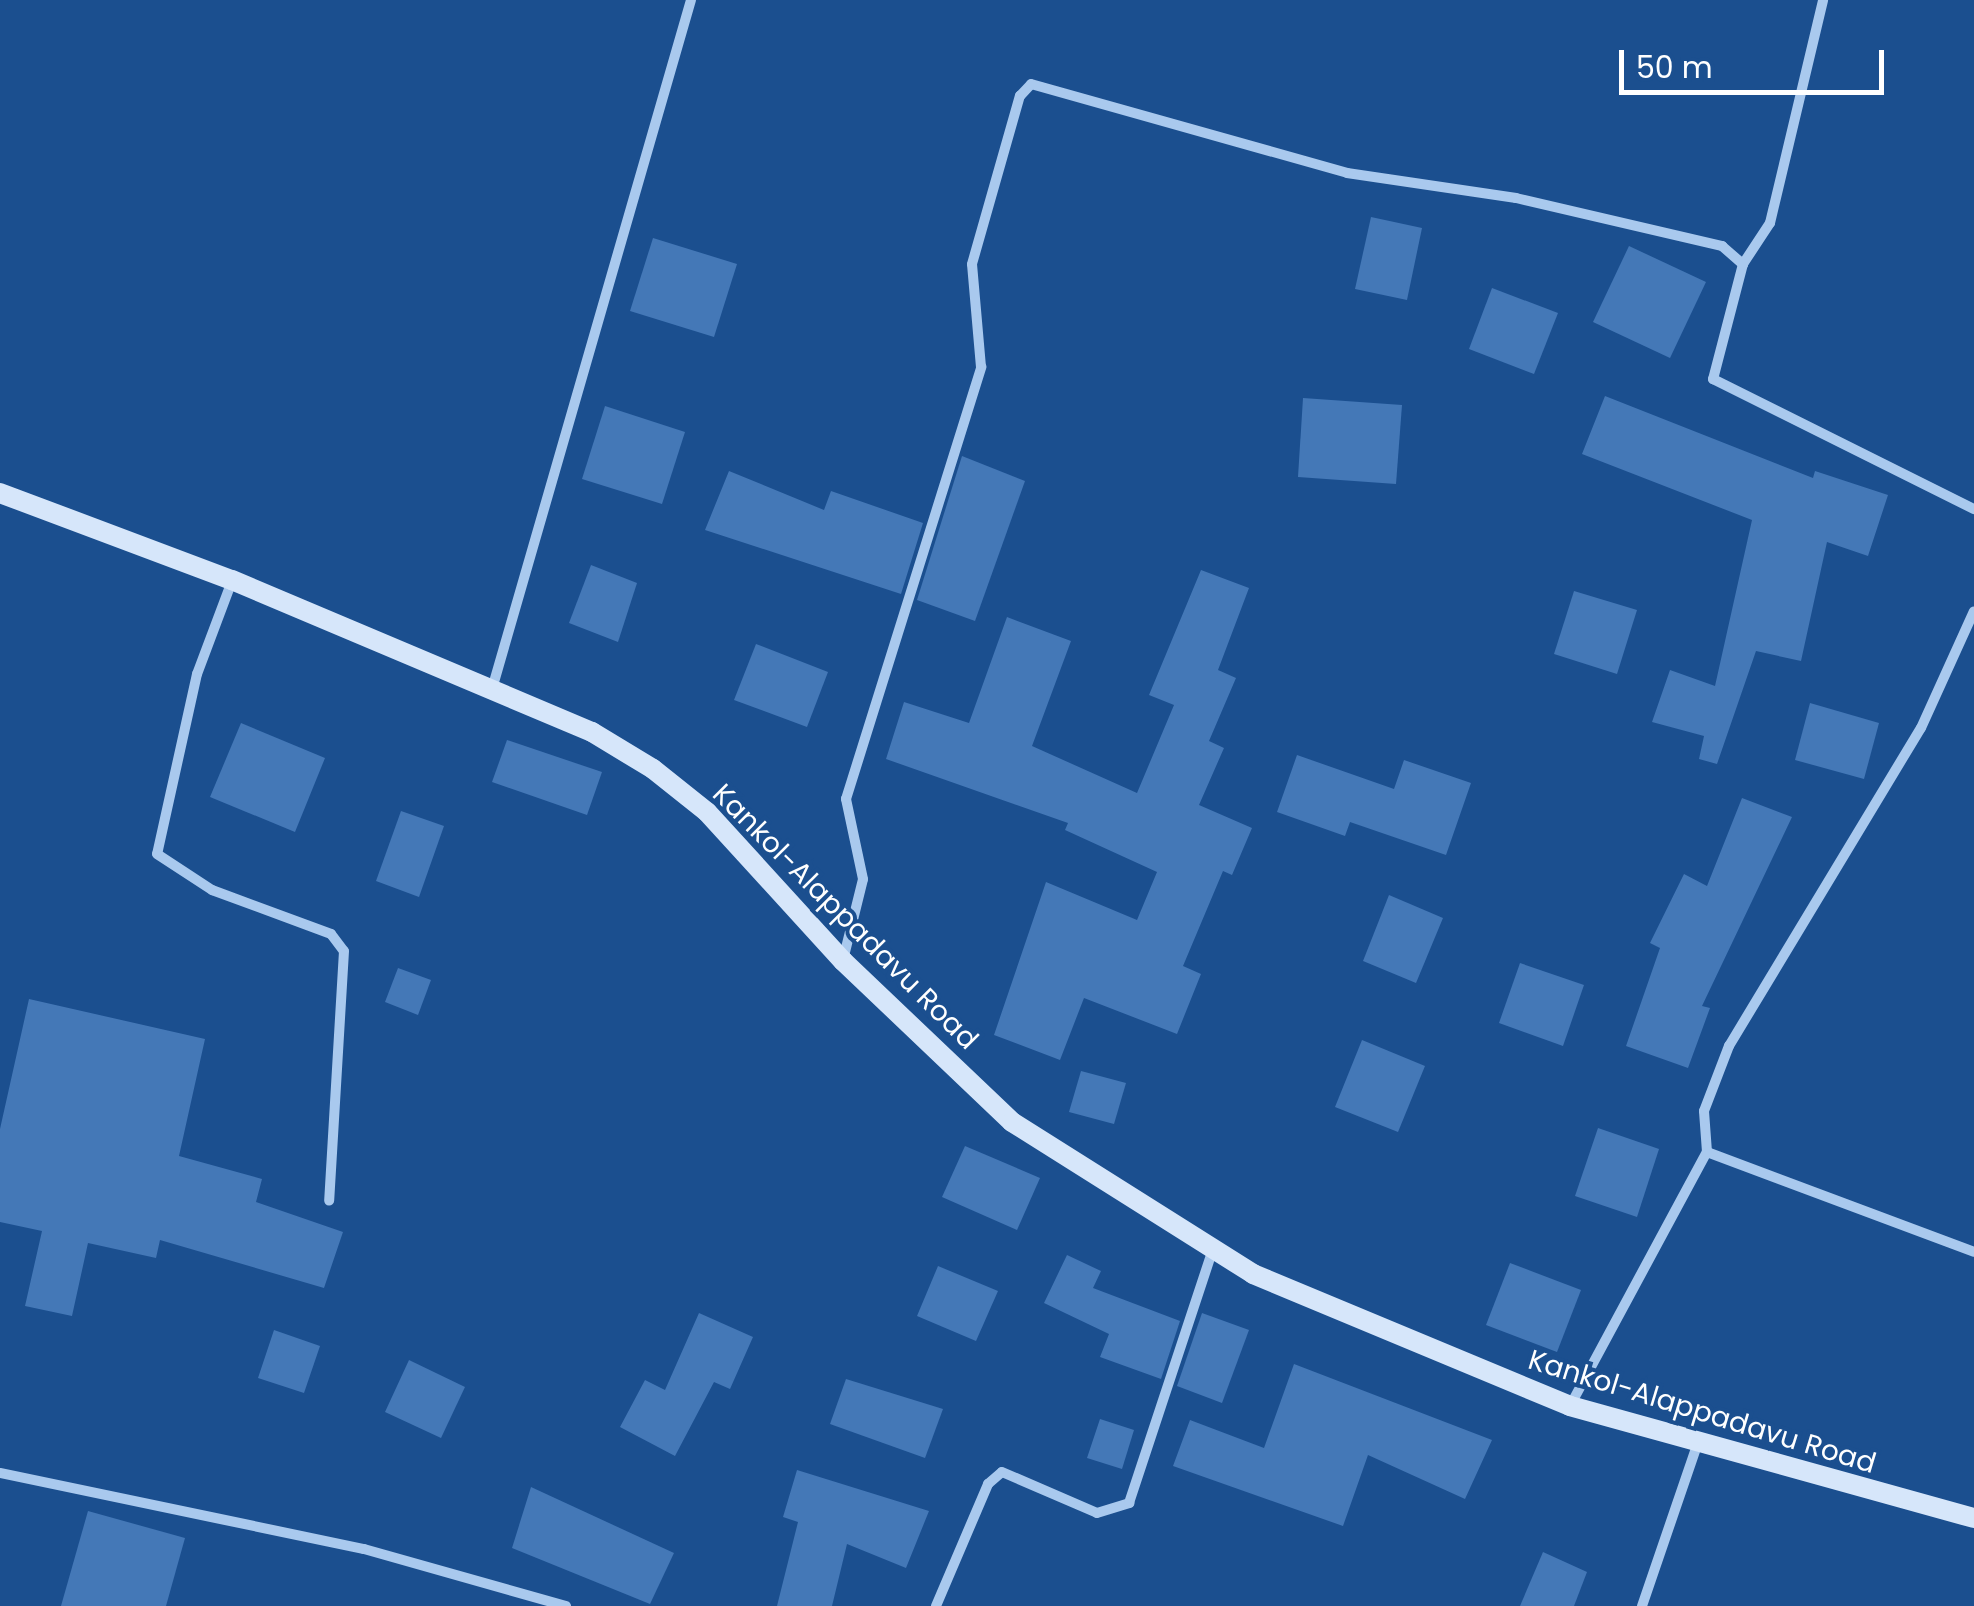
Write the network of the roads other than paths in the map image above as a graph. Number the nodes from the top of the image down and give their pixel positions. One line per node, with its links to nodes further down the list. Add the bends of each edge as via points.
1 (692, 0): 8 (street)
2 (1823, 0): 3 (street, via 1770,223)
3 (1743, 264): 5 (street, via 1713,380); 9 (street, via 1722,246 1679,232 1347,174 1032,84 1020,96 972,264 981,367 908,579 846,799 864,879)
4 (0, 493): 6 (main road, Kankol-Alappadavu Road)
5 (1974, 509)
6 (232, 580): 8 (main road, Kankol-Alappadavu Road); 11 (street, via 197,674 157,854 212,890 332,934 344,952)
7 (1974, 611): 10 (street, via 1921,728 1730,1046 1704,1111)
8 (492, 690): 9 (main road, Kankol-Alappadavu Road, via 592,732 653,769 707,812)
9 (843, 962): 12 (main road, Kankol-Alappadavu Road, via 1012,1122)
10 (1707, 1152): 13 (street); 14 (street)
11 (329, 1201)
12 (1213, 1250): 14 (main road, Kankol-Alappadavu Road, via 1314,1302); 19 (street, via 1129,1503 1096,1513 1002,1472 988,1484)
13 (1974, 1252)
14 (1570, 1406): 15 (main road, Kankol-Alappadavu Road)
15 (1697, 1445): 17 (main road, Kankol-Alappadavu Road); 20 (street)
16 (0, 1473): 18 (street, via 364,1548)
17 (1974, 1518)
18 (566, 1606)
19 (936, 1606)
20 (1642, 1606)

